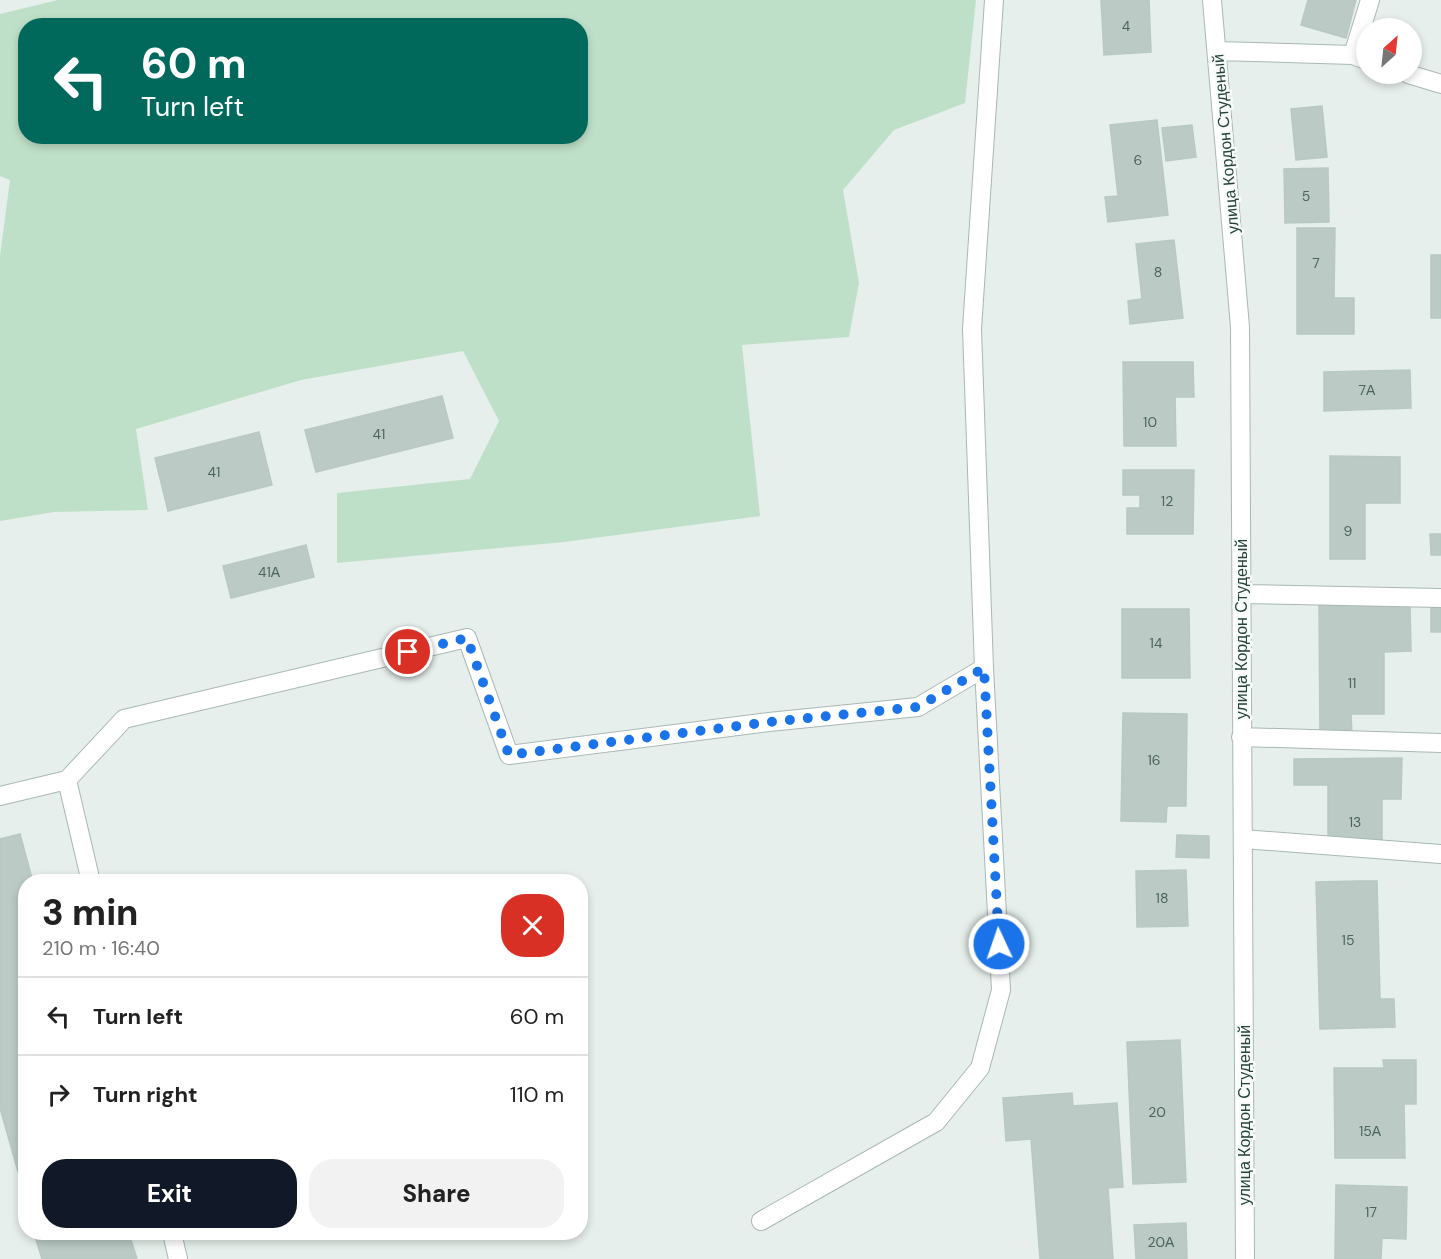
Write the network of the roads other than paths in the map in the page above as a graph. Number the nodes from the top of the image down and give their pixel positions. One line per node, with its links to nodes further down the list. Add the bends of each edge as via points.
1 (994, 0): 11 (street, via 972,329)
2 (1212, 0): 5 (street, улица Кордон Студеный)
3 (1370, 0): 4 (street)
4 (1367, 18)
5 (1217, 51): 6 (street); 9 (street, улица Кордон Студеный, via 1240,327)
6 (1356, 58)
7 (1422, 78): 8 (street)
8 (1441, 84)
9 (1242, 594): 10 (street); 12 (street, улица Кордон Студеный)
10 (1441, 598)
11 (984, 668): 14 (street, via 918,707 509,755 467,638 124,719); 19 (street, via 1001,990 980,1068 936,1122)
12 (1241, 737): 13 (street); 16 (street, улица Кордон Студеный)
13 (1441, 743)
14 (67, 780): 15 (street); 18 (street)
15 (0, 796)
16 (1243, 839): 17 (street); 22 (street, улица Кордон Студеный)
17 (1441, 854)
18 (89, 874)
19 (760, 1221)
20 (174, 1240): 21 (street)
21 (178, 1259)
22 (1245, 1259)

